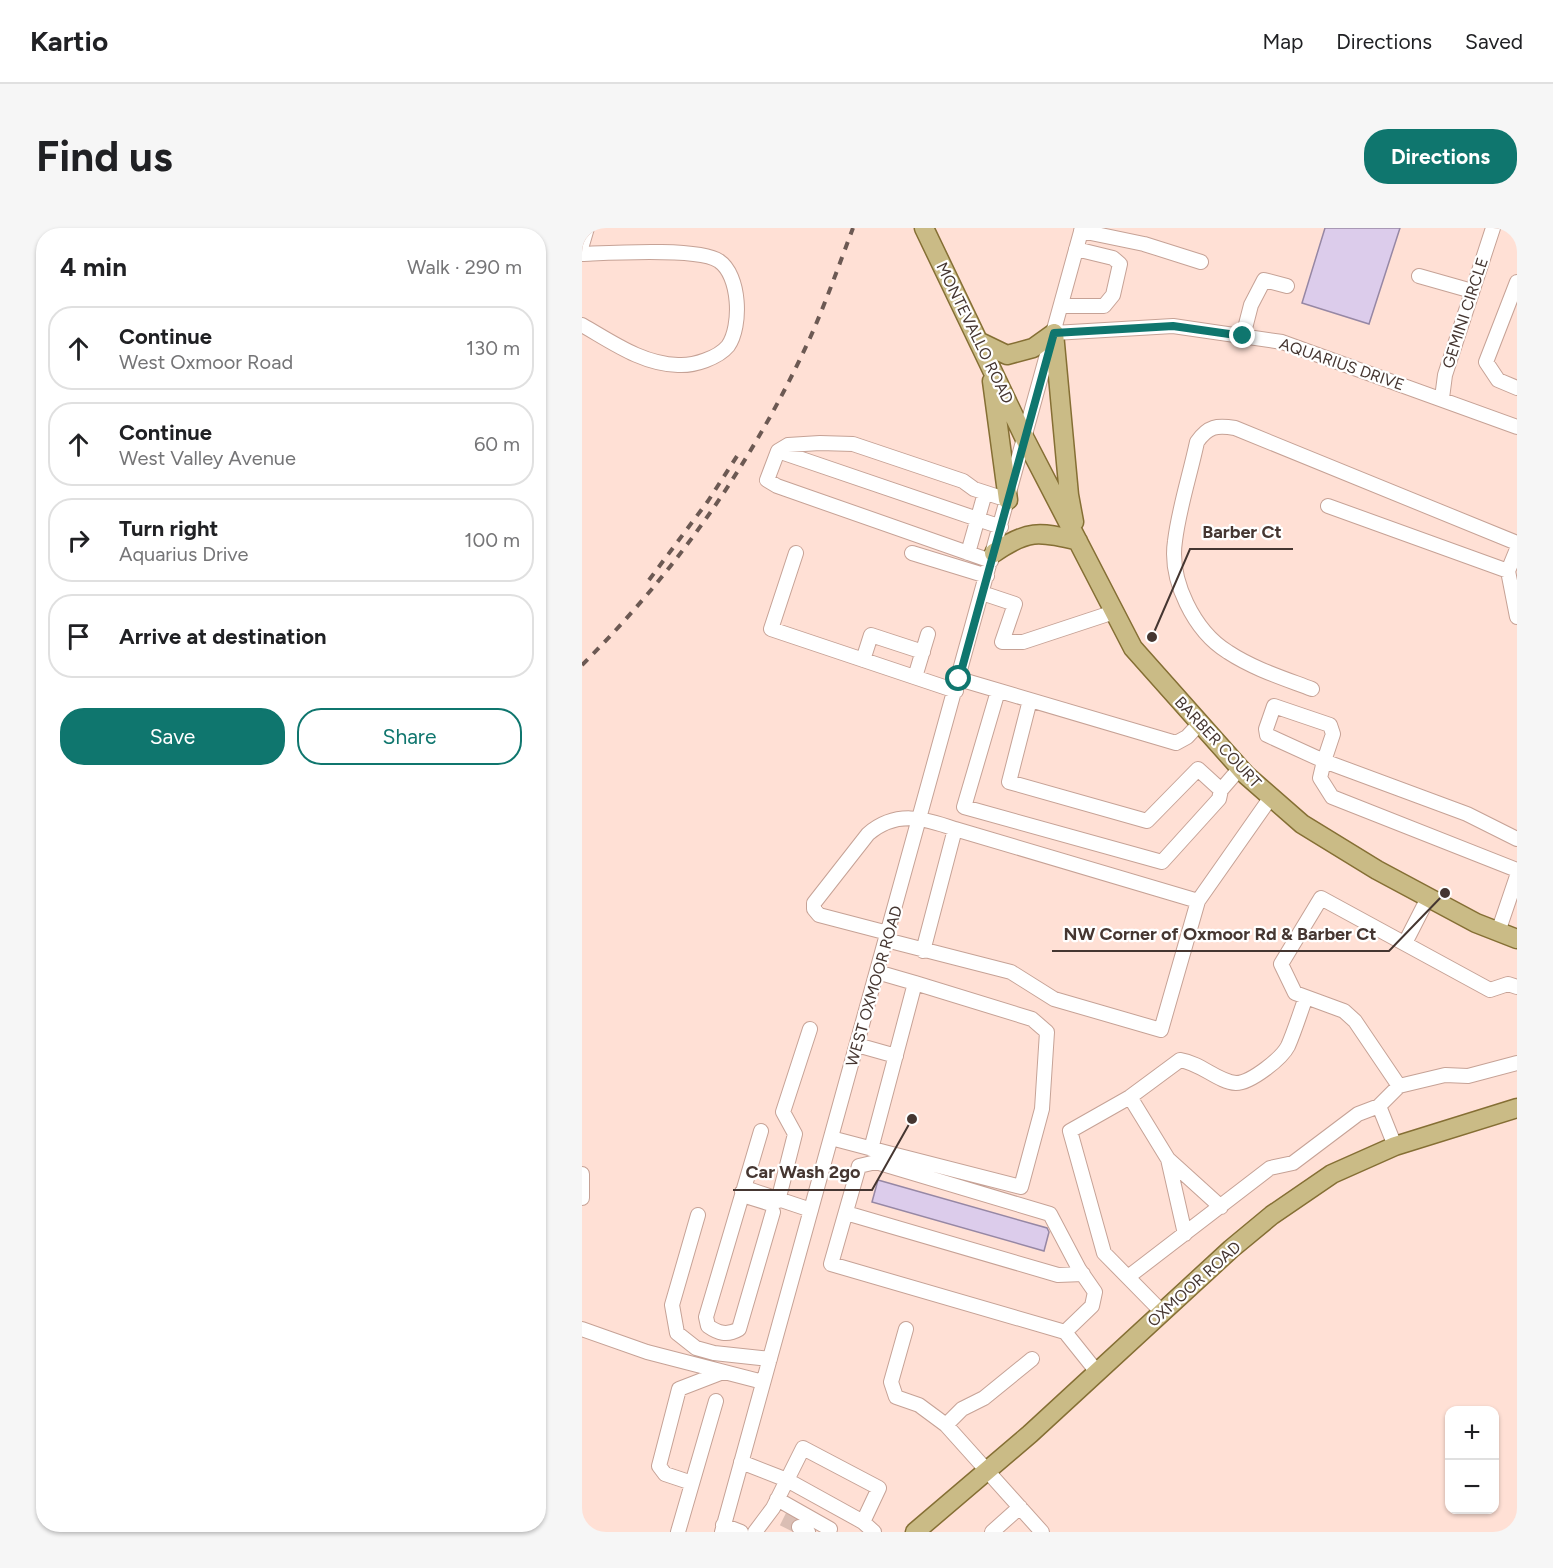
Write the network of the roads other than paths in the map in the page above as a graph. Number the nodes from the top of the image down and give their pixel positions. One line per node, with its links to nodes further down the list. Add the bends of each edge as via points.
1 (587, 228): 5 (street)
2 (924, 228): 17 (main road, MONTEVALLO ROAD)
3 (1493, 228): 12 (street, GEMINI CIRCLE)
4 (1081, 229): 6 (street, WEST OXMOOR ROAD); 8 (street)
5 (582, 245)
6 (1076, 249): 13 (street, WEST OXMOOR ROAD); 13 (street, via 1113,258 1120,264 1113,295 1104,306)
7 (582, 254): 14 (street, via 641,251 718,260 733,279 736,303 733,337 727,347 718,355 681,366 636,356)
8 (1201, 262)
9 (1419, 276): 12 (street)
10 (1517, 282): 19 (street, via 1486,362 1498,380)
11 (1287, 286): 16 (street, via 1264,280 1251,305)
12 (1472, 291): 20 (street, GEMINI CIRCLE, via 1445,375)
13 (1061, 306): 15 (street, WEST OXMOOR ROAD)
14 (582, 325)
15 (1054, 333): 16 (street, AQUARIUS DRIVE, via 1173,326); 17 (main road, via 1021,353 1007,355); 22 (street, WEST OXMOOR ROAD); 29 (main road, via 1069,495)
16 (1243, 336): 20 (street, AQUARIUS DRIVE, via 1282,342)
17 (978, 341): 18 (main road, MONTEVALLO ROAD)
18 (990, 365): 22 (main road, MONTEVALLO ROAD); 25 (main road)
19 (1517, 387)
20 (1442, 398): 21 (street, AQUARIUS DRIVE)
21 (1517, 427)
22 (1025, 439): 25 (street, WEST OXMOOR ROAD); 29 (main road, BARBER COURT)
23 (778, 451): 24 (street, via 788,445 853,444); 27 (street); 34 (street, via 767,475 770,482)
24 (985, 493): 25 (street); 27 (street)
25 (1008, 500): 28 (street, WEST OXMOOR ROAD)
26 (1328, 506): 36 (street)
27 (977, 519): 28 (street); 34 (street)
28 (1001, 527): 35 (street, WEST OXMOOR ROAD)
29 (1078, 541): 35 (main road, via 1046,532 1029,533); 39 (main road, BARBER COURT)
30 (1517, 543): 46 (street, via 1235,428 1217,425 1205,431 1197,442 1174,542 1174,564 1182,594 1202,628 1225,651 1256,668)
31 (1517, 549): 36 (street)
32 (796, 553): 43 (street, via 771,629)
33 (912, 553): 37 (street)
34 (968, 553): 35 (street)
35 (992, 557): 37 (street, WEST OXMOOR ROAD)
36 (1508, 571): 40 (street)
37 (987, 576): 38 (street, WEST OXMOOR ROAD)
38 (982, 593): 39 (street, via 1015,604 1002,642 1023,642); 45 (street, WEST OXMOOR ROAD)
39 (1114, 612): 49 (main road, BARBER COURT, via 1133,648)
40 (1517, 617)
41 (928, 634): 42 (street)
42 (923, 652): 43 (street, via 871,635); 44 (street)
43 (863, 660): 44 (street)
44 (915, 677): 45 (street)
45 (957, 685): 47 (street); 54 (street, WEST OXMOOR ROAD)
46 (1312, 689)
47 (998, 691): 48 (street); 52 (street, via 964,807 1162,862 1219,799)
48 (1030, 700): 49 (street, via 1176,743); 52 (street, via 1009,782 1147,821 1198,769)
49 (1200, 723): 51 (main road, BARBER COURT)
50 (1324, 761): 50 (street, via 1333,734 1330,725 1274,706 1266,729 1268,735); 56 (street, via 1467,814); 57 (street, via 1320,778 1332,797)
51 (1240, 768): 52 (street); 53 (main road, BARBER COURT)
52 (1221, 790)
53 (1271, 797): 59 (main road, BARBER COURT, via 1302,824); 60 (street)
54 (920, 817): 55 (street); 62 (street, WEST OXMOOR ROAD); 62 (street, via 879,824 814,903 819,915)
55 (955, 829): 60 (street); 65 (street)
56 (1517, 839)
57 (1517, 870)
58 (1517, 876): 61 (street)
59 (1428, 898): 61 (main road, BARBER COURT); 64 (street)
60 (1198, 901): 65 (street, via 1161,1030 1054,999 1011,972)
61 (1498, 932): 63 (main road, BARBER COURT)
62 (887, 937): 65 (street); 66 (street, WEST OXMOOR ROAD)
63 (1517, 939)
64 (1405, 943): 68 (street, via 1490,990 1508,984); 69 (street, via 1321,898 1281,964 1295,993)
65 (924, 951)
66 (877, 972): 67 (street); 71 (street, WEST OXMOOR ROAD)
67 (915, 983): 72 (street); 81 (street, via 1032,1019 1047,1032 1042,1109 1021,1186)
68 (1517, 987)
69 (1306, 997): 74 (street, via 1344,1011); 75 (street, via 1287,1048 1258,1076 1236,1083 1196,1062 1180,1060)
70 (810, 1029): 86 (street, via 783,1112 795,1134)
71 (857, 1045): 72 (street); 79 (street, WEST OXMOOR ROAD)
72 (896, 1056): 81 (street)
73 (1517, 1063): 74 (street, via 1468,1076 1445,1075)
74 (1399, 1086): 76 (street)
75 (1130, 1097): 82 (street); 93 (street, via 1070,1131 1104,1252)
76 (1379, 1106): 80 (street); 87 (street, via 1358,1114 1293,1163 1270,1168)
77 (1517, 1108): 80 (main road, OXMOOR ROAD)
78 (761, 1131): 84 (street)
79 (831, 1138): 81 (street); 88 (street, WEST OXMOOR ROAD)
80 (1395, 1146): 94 (main road, OXMOOR ROAD, via 1332,1174 1272,1215)
81 (871, 1149)
82 (1168, 1159): 87 (street); 91 (street)
83 (582, 1174): 85 (street)
84 (742, 1192): 86 (street, via 769,1195); 86 (street, via 706,1317 708,1326 718,1333 739,1329)
85 (582, 1198)
86 (775, 1204): 88 (street)
87 (1221, 1207): 91 (street)
88 (811, 1210): 99 (street, WEST OXMOOR ROAD)
89 (846, 1213): 92 (street, via 1058,1275); 92 (street, via 859,1166 876,1162 1050,1214); 97 (street, via 831,1264)
90 (698, 1215): 98 (street, via 672,1305 677,1333)
91 (1185, 1234): 93 (street)
92 (1083, 1274): 97 (street, via 1095,1292 1092,1306)
93 (1128, 1277): 94 (street)
94 (1162, 1312): 103 (main road, OXMOOR ROAD)
95 (582, 1329): 101 (street)
96 (906, 1329): 106 (street, via 891,1382 896,1397 919,1405)
97 (1065, 1332): 103 (street)
98 (696, 1348): 99 (street); 101 (street)
99 (770, 1359): 104 (street, WEST OXMOOR ROAD)
100 (1032, 1359): 106 (street)
101 (688, 1363): 102 (street)
102 (724, 1372): 104 (street); 110 (street, via 679,1389 659,1466 666,1474)
103 (1097, 1372): 108 (main road, OXMOOR ROAD)
104 (764, 1382): 107 (street, WEST OXMOOR ROAD)
105 (716, 1401): 110 (street)
106 (946, 1425): 108 (street)
107 (741, 1462): 109 (street); 116 (street, WEST OXMOOR ROAD)
108 (987, 1469): 112 (street); 123 (main road, OXMOOR ROAD)
109 (787, 1480): 111 (street); 115 (street); 115 (street, via 803,1448 879,1488)
110 (692, 1483): 120 (street)
111 (777, 1498): 113 (street); 118 (street)
112 (1020, 1507): 119 (street); 124 (street)
113 (770, 1512): 114 (street); 117 (street)
114 (783, 1519)
115 (863, 1522): 122 (street)
116 (722, 1528): 121 (street)
117 (758, 1528)
118 (829, 1530)
119 (995, 1531)
120 (678, 1532)
121 (741, 1532)
122 (874, 1532)
123 (915, 1532)
124 (1042, 1532)

